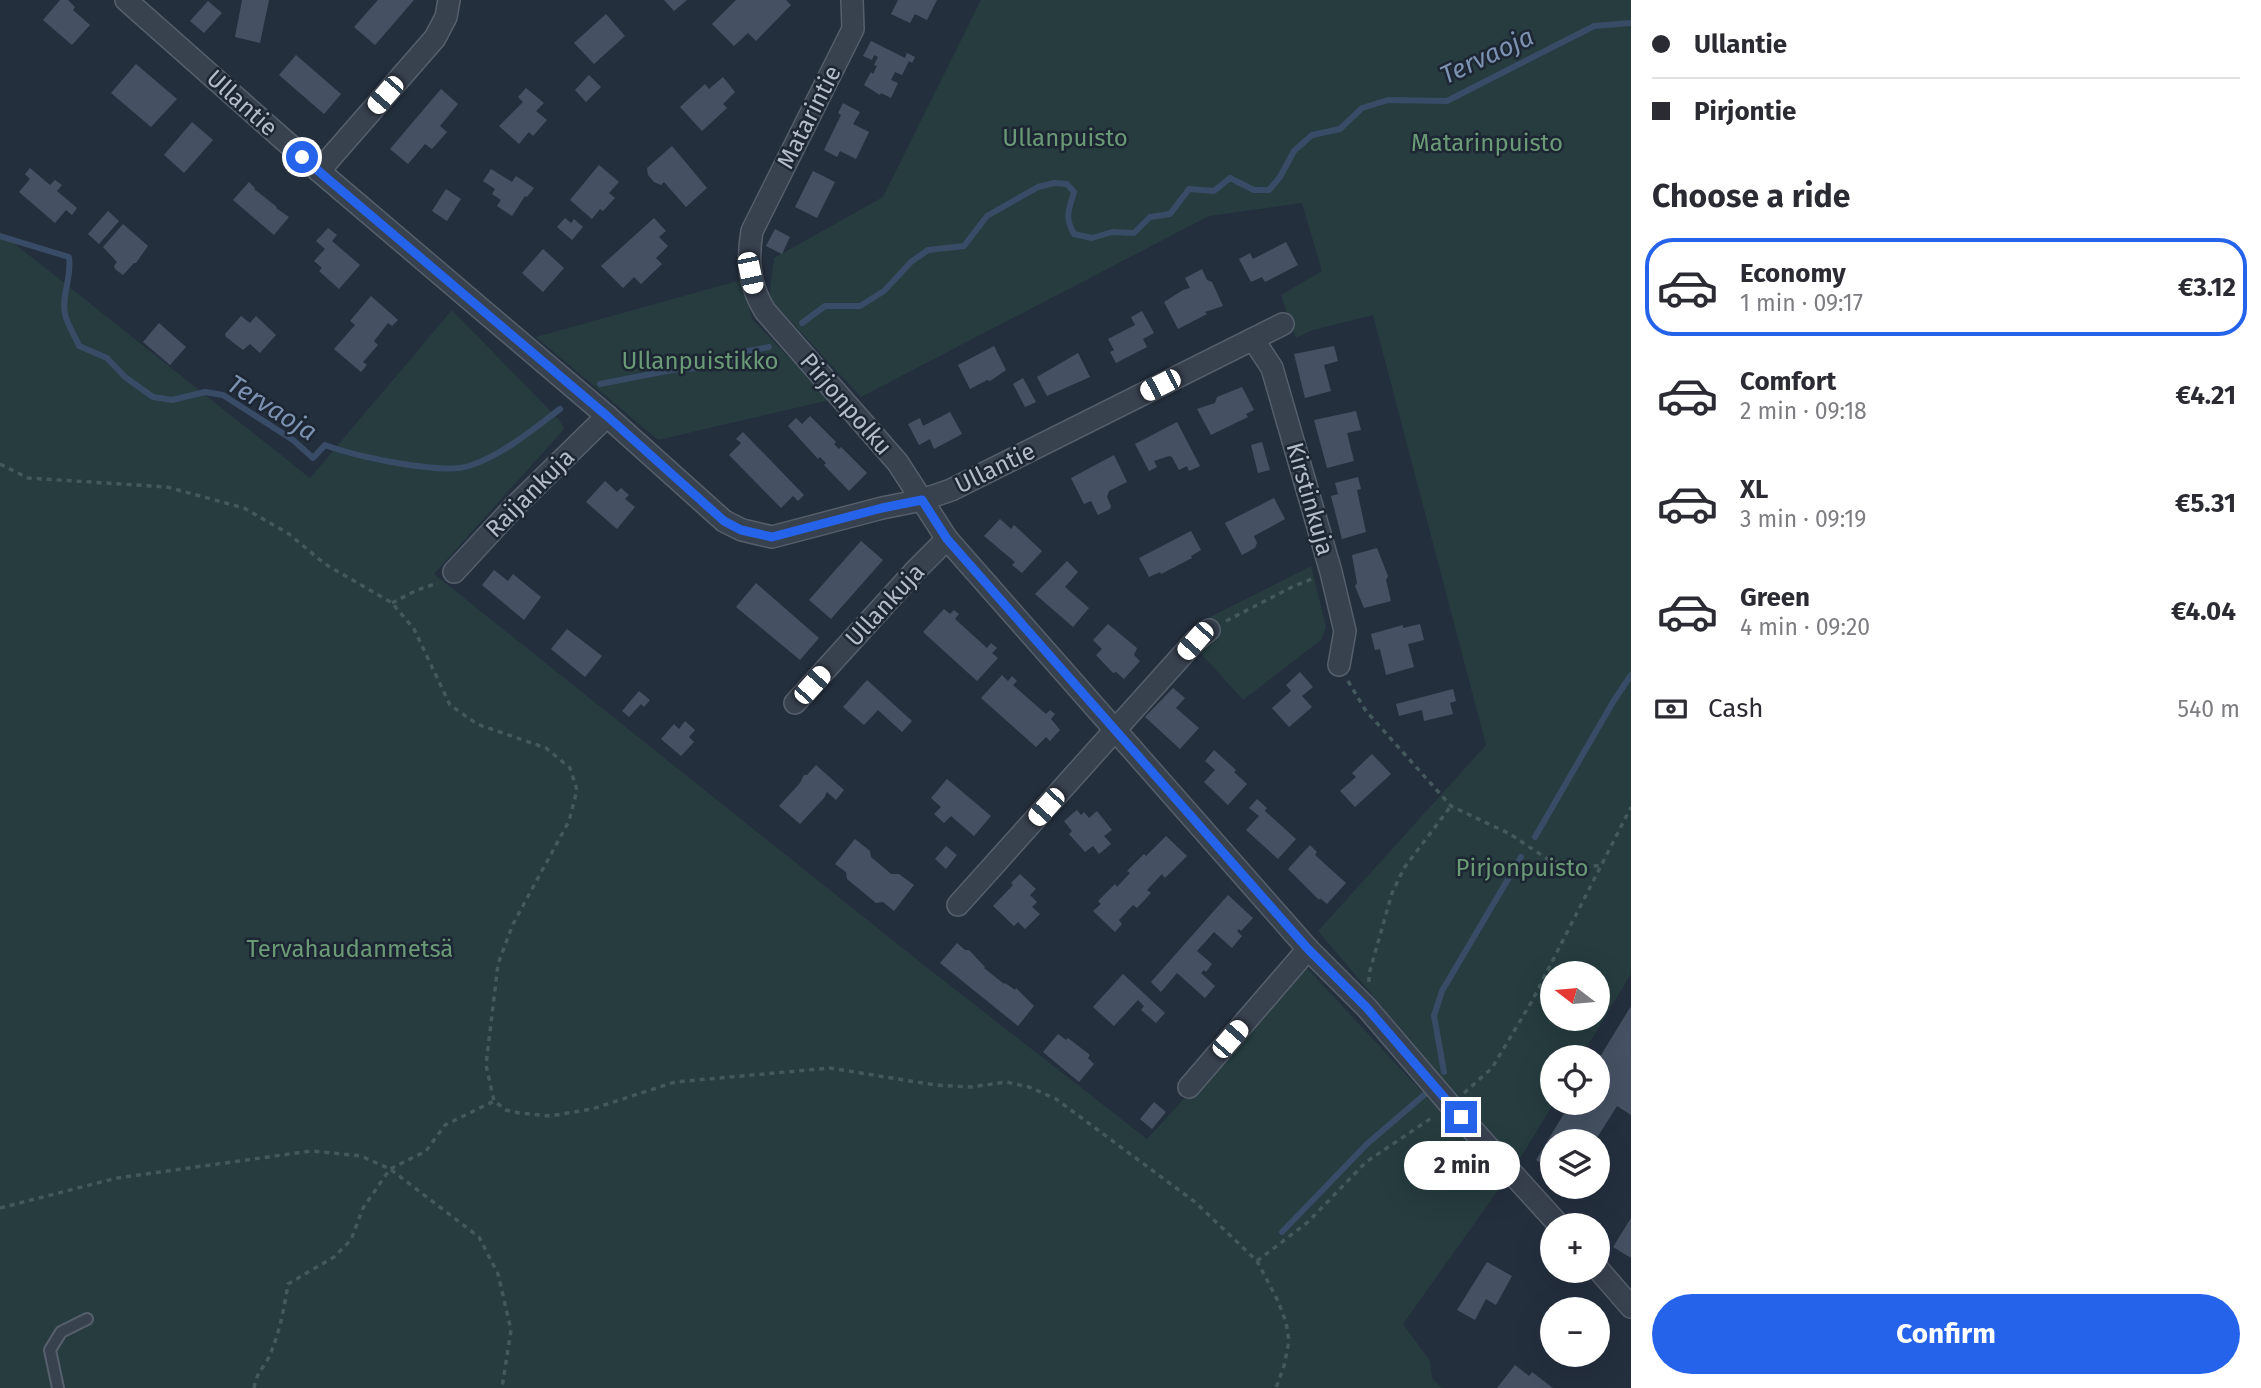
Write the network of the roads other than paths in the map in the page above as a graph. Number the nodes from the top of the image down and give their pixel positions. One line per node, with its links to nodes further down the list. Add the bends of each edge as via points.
1 (126, 0): 4 (street, Ullantie)
2 (449, 0): 4 (street, via 435,38)
3 (852, 0): 5 (street, Matarintie, via 853,29)
4 (319, 171): 8 (street, Ullantie)
5 (752, 231): 9 (street, Pirjonpolku, via 750,273 765,311 898,463)
6 (1283, 324): 7 (street, Ullantie)
7 (1253, 339): 9 (street, Ullantie, via 951,490); 13 (street, Kirstinkuja, via 1272,368 1331,572 1345,631)
8 (607, 416): 9 (street, Ullantie, via 724,521 741,530 772,537); 11 (street, Raijankuja)
9 (922, 500): 10 (street, Pirjonpolku)
10 (947, 539): 14 (street, Ullankuja); 15 (street, Pirjonpolku)
11 (454, 572)
12 (1209, 629): 15 (street)
13 (1339, 665)
14 (795, 703)
15 (1116, 729): 16 (street); 17 (street, Pirjonpolku)
16 (957, 905)
17 (1308, 949): 18 (street); 19 (street, Pirjonpolku, via 1367,1008)
18 (1189, 1087)
19 (1548, 1213)
20 (1610, 1283): 21 (street)
21 (1631, 1307)
22 (87, 1319): 23 (lane, via 61,1332 50,1350)
23 (58, 1388)

